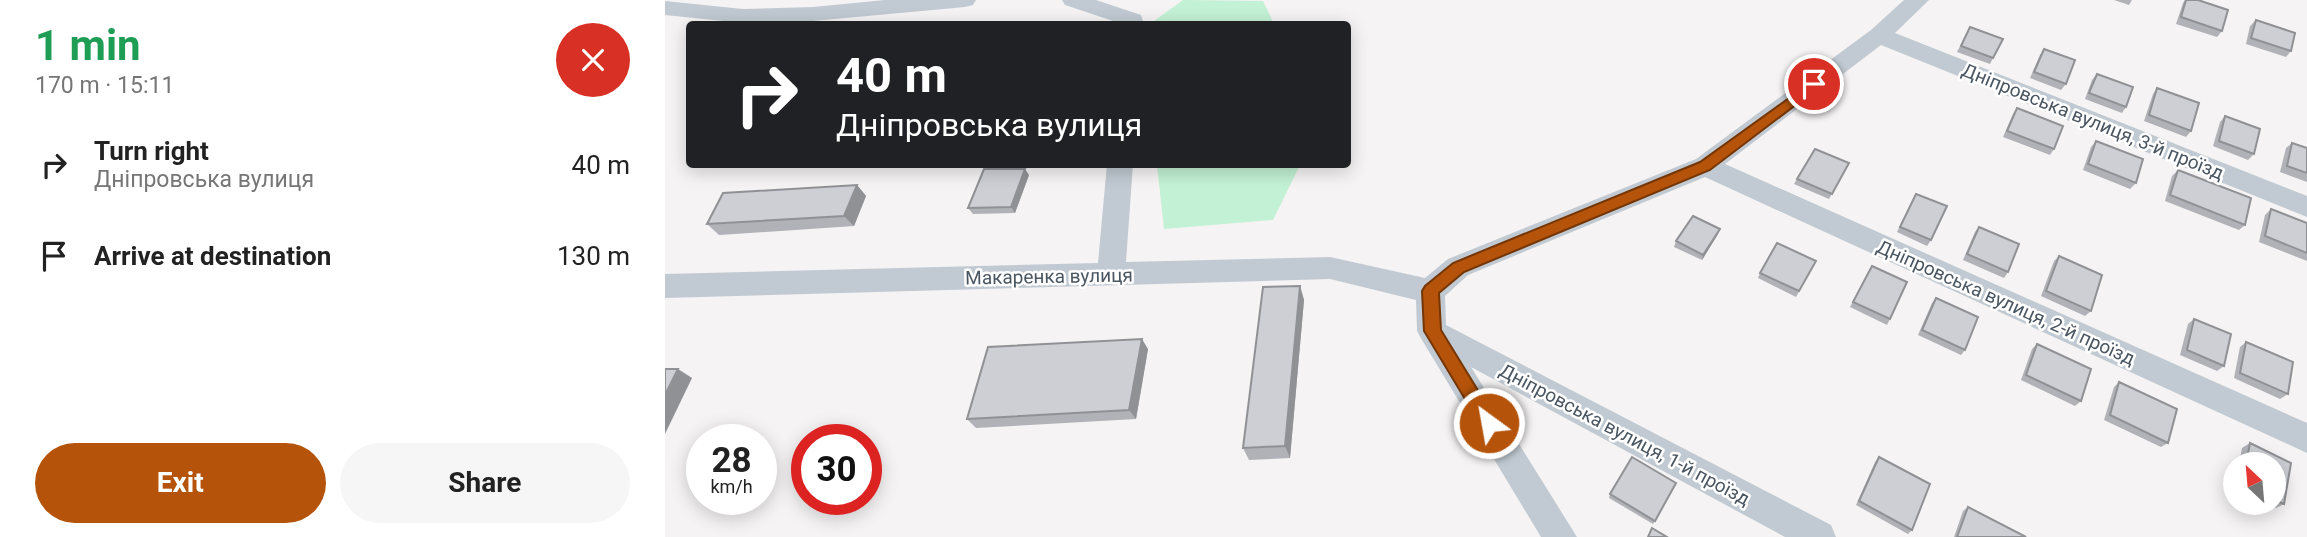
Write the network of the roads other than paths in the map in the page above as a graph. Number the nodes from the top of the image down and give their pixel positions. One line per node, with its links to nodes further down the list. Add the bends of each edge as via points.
1 (965, 0): 4 (street, via 743,16)
2 (1073, 0): 5 (street)
3 (1918, 0): 6 (street)
4 (665, 8)
5 (1133, 21)
6 (1879, 36): 7 (street); 9 (street, Дніпровська вулиця, 3-й проїзд)
7 (1705, 166): 12 (street, via 1458,267); 14 (street, Дніпровська вулиця, 2-й проїзд)
8 (1120, 168): 10 (street)
9 (2307, 206)
10 (1111, 275): 11 (street, Макаренка вулиця); 12 (street, Макаренка вулиця, via 1331,268)
11 (665, 286)
12 (1430, 291): 13 (street)
13 (1432, 331): 15 (street); 16 (street, Дніпровська вулиця, 1-й проїзд)
14 (2307, 438)
15 (1560, 537)
16 (1819, 537)

